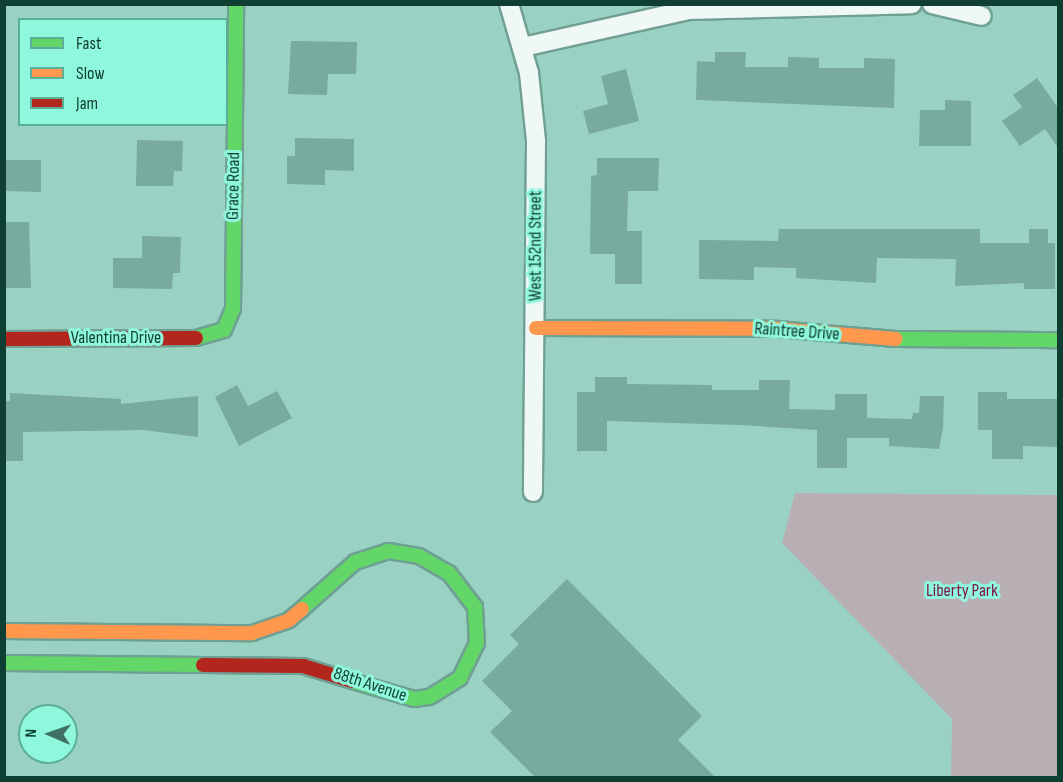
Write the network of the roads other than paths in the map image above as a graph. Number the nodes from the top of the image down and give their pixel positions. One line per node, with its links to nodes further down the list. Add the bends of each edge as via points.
1 (236, 4): 8 (street, Grace Road, via 233,309)
2 (509, 4): 6 (street, West 152nd Street)
3 (912, 4): 6 (street, via 688,10)
4 (932, 4): 5 (street)
5 (982, 16)
6 (523, 47): 7 (street, West 152nd Street, via 536,141)
7 (536, 328): 10 (street, Raintree Drive, via 777,329 892,339); 11 (street, West 152nd Street)
8 (225, 330): 9 (street, Valentina Drive, via 210,338)
9 (4, 339)
10 (1059, 340)
11 (533, 492)
12 (4, 631): 13 (street, 88th Avenue, via 252,633 290,620 355,562 388,551 419,556 449,573 475,607 478,622 477,643 460,678 429,697 414,699 303,666)
13 (4, 663)

